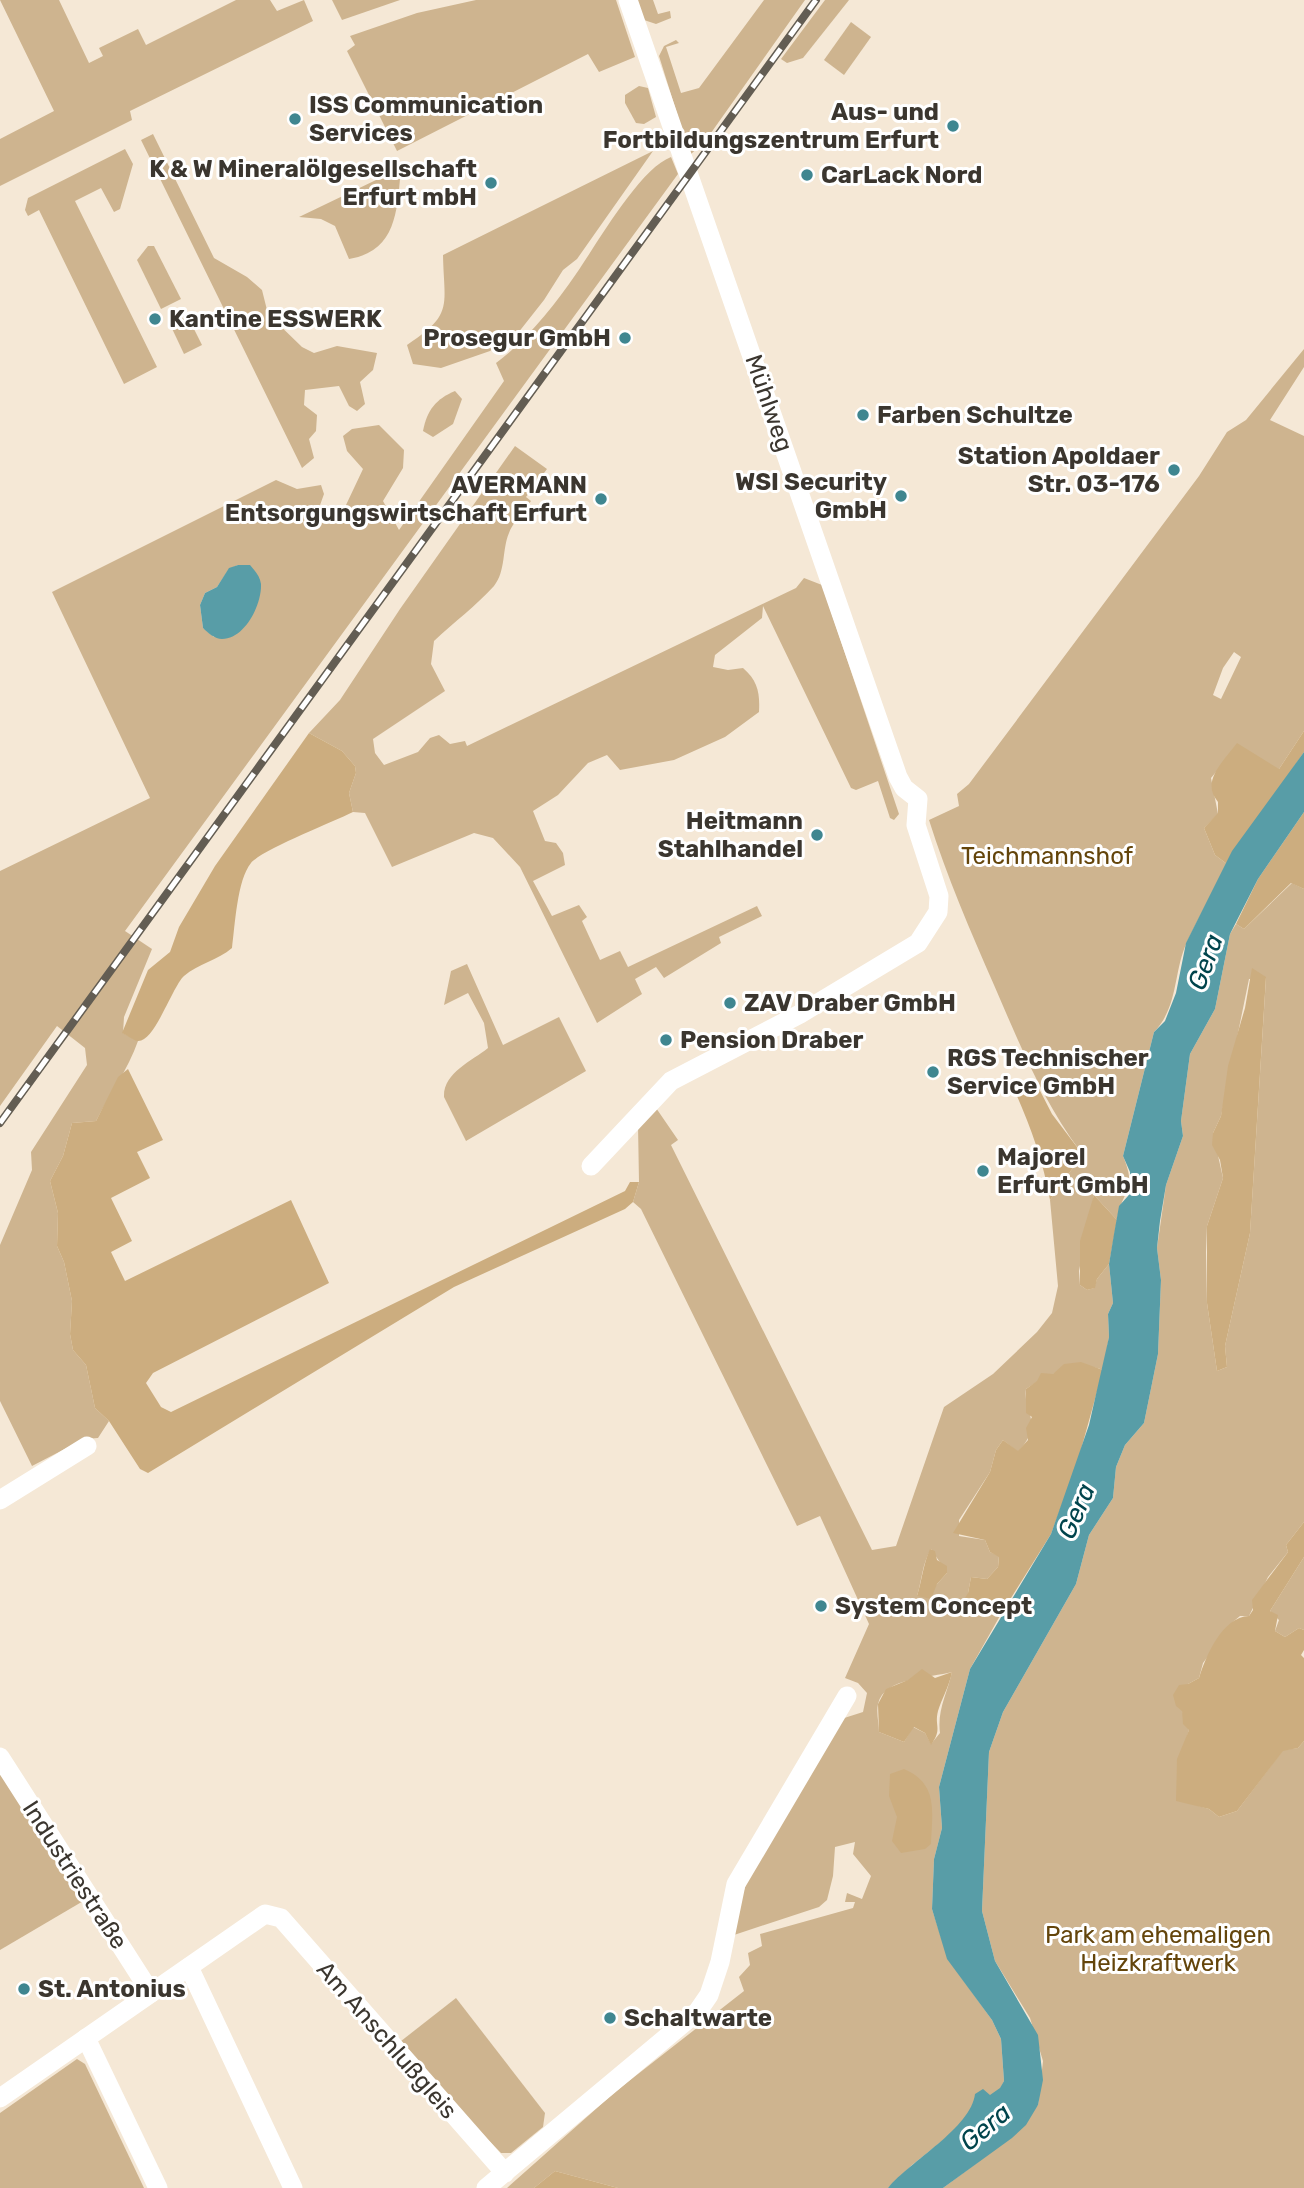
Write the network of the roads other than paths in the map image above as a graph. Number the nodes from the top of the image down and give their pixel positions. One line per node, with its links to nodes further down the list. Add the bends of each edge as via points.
1 (628, 0): 2 (street, Mühlweg, via 898,777 918,799 916,825 939,896 938,912 918,943 800,1014 671,1081)
2 (591, 1166)
3 (86, 1446): 4 (street)
4 (0, 1500)
5 (847, 1696): 11 (street, via 736,1884 720,1962 698,2011)
6 (0, 1757): 8 (street, Industriestraße)
7 (189, 1967): 8 (street); 11 (street, Am Anschlußgleis, via 265,1914 281,1917); 13 (street)
8 (151, 1993): 9 (street)
9 (86, 2038): 10 (street); 12 (street)
10 (0, 2098)
11 (505, 2173): 14 (street)
12 (158, 2188)
13 (293, 2188)
14 (486, 2188)

